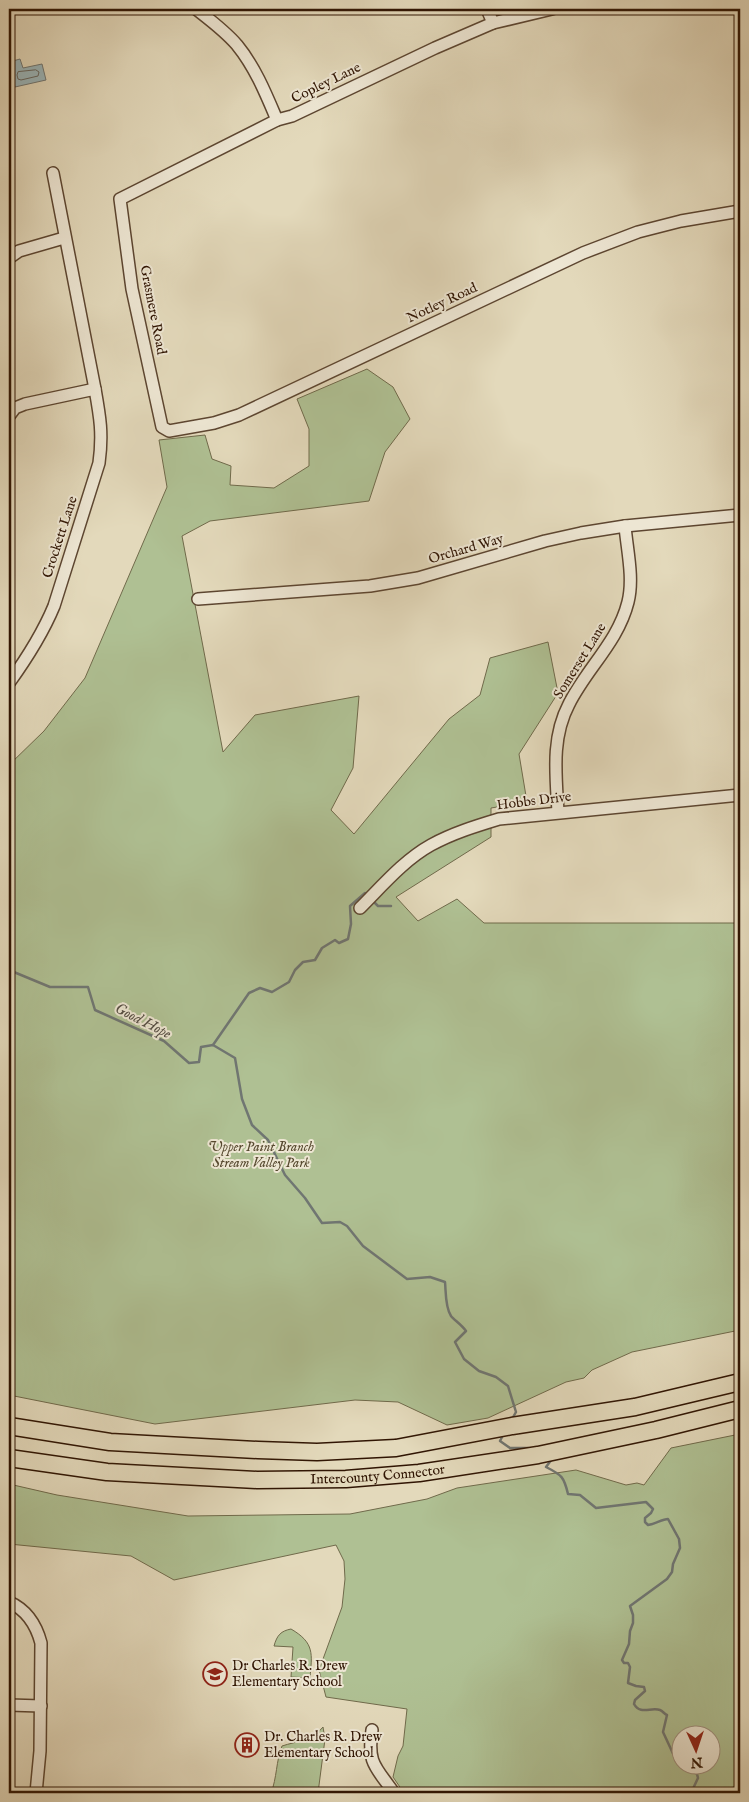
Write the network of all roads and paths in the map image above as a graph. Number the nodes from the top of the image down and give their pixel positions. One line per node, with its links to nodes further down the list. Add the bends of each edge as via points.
1 (196, 9): 5 (street, via 237,45 263,88)
2 (487, 9): 4 (street)
3 (552, 9): 4 (street, Copley Lane)
4 (493, 23): 5 (street, Copley Lane, via 292,116)
5 (276, 120): 7 (street, Copley Lane)
6 (53, 173): 9 (street, Crockett Lane)
7 (120, 199): 13 (street, Grasmere Road, via 132,289)
8 (740, 211): 13 (street, Notley Road, via 638,232 583,253 239,415 170,431)
9 (64, 238): 10 (street, via 19,251); 11 (street, Crockett Lane)
10 (9, 258)
11 (94, 389): 12 (street, via 25,404 15,408); 17 (street, Crockett Lane, via 101,421 99,463 54,606 32,651)
12 (9, 416)
13 (162, 427)
14 (740, 515): 15 (street, Orchard Way)
15 (625, 526): 16 (street, Orchard Way, via 545,541 418,578 370,586); 19 (street, Somerset Lane, via 629,600 621,624 569,703 560,726 555,764)
16 (198, 599)
17 (9, 683)
18 (740, 795): 19 (street, Hobbs Drive)
19 (558, 812): 20 (street, Hobbs Drive, via 499,819 464,830 430,846 399,869)
20 (360, 908)
21 (740, 1382): 23 (highway, Intercounty Connector, via 635,1407 396,1448 316,1452 248,1450 110,1442)
22 (740, 1409): 24 (highway, Intercounty Connector, via 538,1455 420,1473 346,1479 257,1480 107,1472)
23 (9, 1426)
24 (9, 1458)
25 (9, 1602): 27 (street, via 22,1609 38,1630 42,1652)
26 (9, 1705): 27 (street)
27 (41, 1706): 29 (street)
28 (372, 1730): 30 (street, via 370,1757)
29 (36, 1793)
30 (394, 1793)

